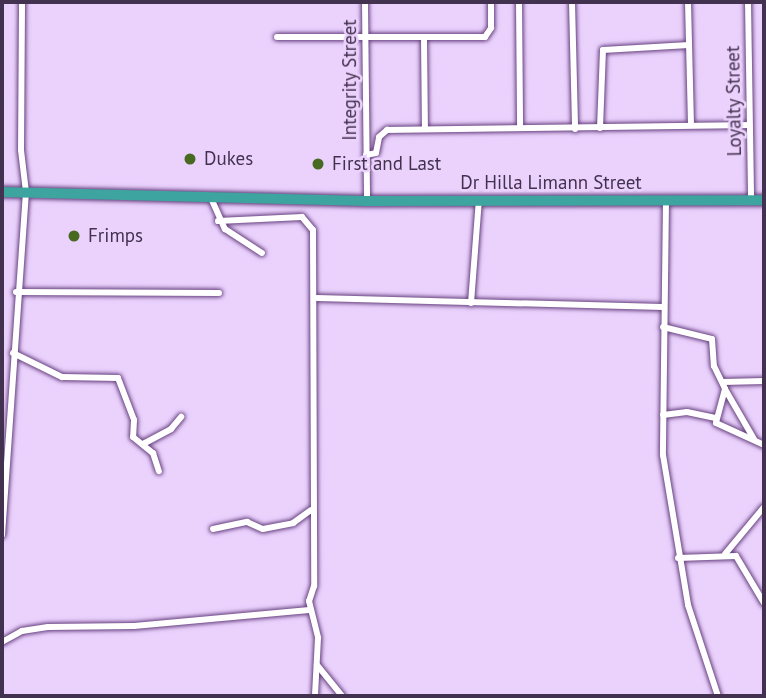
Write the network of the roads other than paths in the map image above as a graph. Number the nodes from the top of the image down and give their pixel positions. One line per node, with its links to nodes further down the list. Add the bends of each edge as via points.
1 (22, 2): 20 (street, via 21,150)
2 (365, 2): 9 (street, Integrity Street)
3 (491, 2): 10 (street, via 491,28 485,37)
4 (519, 2): 15 (street)
5 (572, 2): 17 (street)
6 (688, 2): 11 (street)
7 (748, 2): 13 (street, Loyalty Street)
8 (277, 37): 9 (street)
9 (366, 38): 10 (street); 18 (street, Integrity Street)
10 (424, 38): 14 (street)
11 (688, 46): 12 (street); 16 (street, via 603,50)
12 (691, 125): 13 (street); 16 (street)
13 (749, 125): 22 (street, Loyalty Street)
14 (425, 127): 15 (street); 18 (street, via 382,131 376,153)
15 (520, 128): 17 (street)
16 (600, 128): 17 (street)
17 (575, 129)
18 (366, 155): 24 (street, Integrity Street)
19 (2, 192): 20 (highway, Dr Hilla Limann Street)
20 (26, 192): 21 (highway, Dr Hilla Limann Street); 29 (street)
21 (211, 198): 24 (highway, Dr Hilla Limann Street); 27 (street)
22 (751, 200): 23 (highway, Dr Hilla Limann Street); 26 (highway, Dr Hilla Limann Street)
23 (764, 200)
24 (367, 201): 25 (highway, Dr Hilla Limann Street)
25 (479, 201): 26 (highway, Dr Hilla Limann Street); 32 (street)
26 (666, 201): 33 (street)
27 (218, 221): 28 (street, via 234,238); 31 (street, via 307,219 316,244)
28 (262, 253)
29 (16, 292): 30 (street); 35 (street)
30 (219, 293)
31 (317, 298): 32 (street); 47 (street, via 311,362)
32 (471, 303): 33 (street)
33 (663, 307): 34 (street)
34 (663, 327): 37 (street, via 712,339 713,366); 39 (street)
35 (13, 353): 38 (street); 43 (street, via 62,377 118,379 134,420 133,438)
36 (764, 380): 37 (street)
37 (724, 386): 41 (street); 42 (street)
38 (5, 415): 49 (street)
39 (663, 415): 41 (street, via 687,412); 51 (street, via 663,455)
40 (181, 417): 43 (street, via 172,429)
41 (715, 418): 42 (street, via 719,428)
42 (754, 439): 44 (street)
43 (142, 443): 45 (street, via 157,459)
44 (764, 445)
45 (159, 471)
46 (764, 507): 50 (street)
47 (311, 509): 48 (street, via 293,523 263,529 247,522); 53 (street, via 314,586)
48 (213, 529)
49 (2, 535)
50 (725, 554): 51 (street); 52 (street, via 736,556)
51 (678, 558): 58 (street)
52 (764, 603)
53 (309, 610): 54 (street, via 134,626 48,627 22,631); 55 (street, via 318,638)
54 (2, 642)
55 (316, 660): 56 (street); 57 (street, via 320,673)
56 (315, 696)
57 (342, 696)
58 (719, 696)

